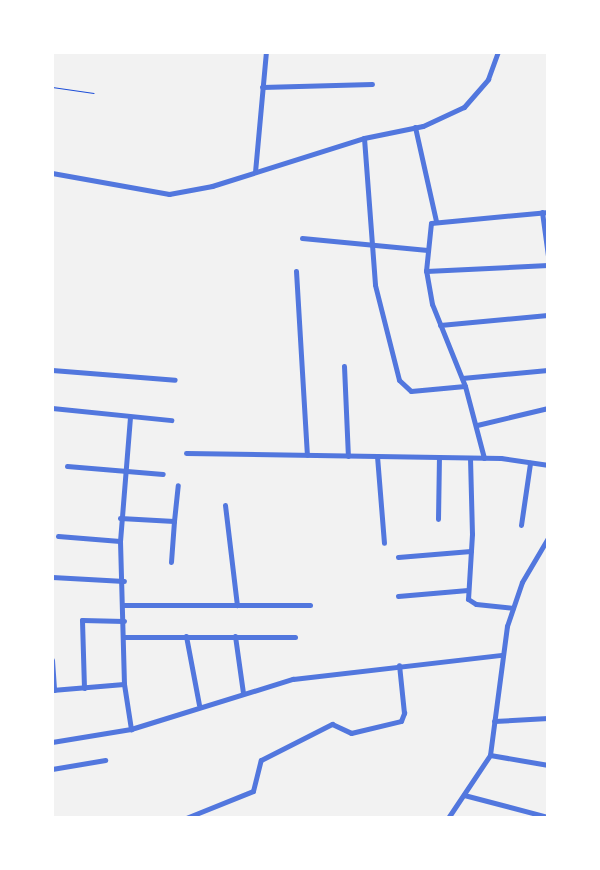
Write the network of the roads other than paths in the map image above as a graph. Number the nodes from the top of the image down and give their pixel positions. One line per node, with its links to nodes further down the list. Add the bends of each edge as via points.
1 (266, 52): 4 (street)
2 (498, 52): 5 (street, via 488,78 464,107)
3 (372, 84): 4 (street)
4 (262, 86): 7 (street)
5 (415, 127): 6 (street); 10 (street)
6 (364, 138): 7 (street); 12 (street)
7 (255, 172): 8 (street, via 169,194)
8 (52, 173)
9 (545, 212): 10 (street); 14 (street)
10 (436, 221): 13 (street, via 431,223)
11 (302, 238): 12 (street)
12 (372, 248): 13 (street); 25 (street, via 375,285 399,380 411,391)
13 (427, 250): 17 (street)
14 (548, 256)
15 (548, 265): 17 (street)
16 (296, 271): 32 (street)
17 (426, 271): 19 (street)
18 (548, 315): 19 (street)
19 (440, 324): 23 (street)
20 (344, 366): 33 (street)
21 (52, 370): 24 (street)
22 (548, 370): 23 (street)
23 (462, 378): 25 (street)
24 (175, 380)
25 (465, 386): 30 (street)
26 (52, 408): 28 (street)
27 (548, 408): 30 (street)
28 (130, 417): 29 (street); 41 (street)
29 (171, 420)
30 (476, 425): 37 (street)
31 (186, 453): 32 (street)
32 (307, 455): 33 (street)
33 (348, 456): 34 (street)
34 (377, 456): 35 (street); 52 (street)
35 (439, 458): 36 (street); 46 (street)
36 (470, 458): 37 (street); 53 (street)
37 (484, 458): 38 (street)
38 (530, 463): 39 (street); 48 (street)
39 (548, 465)
40 (66, 466): 41 (street)
41 (124, 471): 42 (street); 45 (street)
42 (163, 474)
43 (178, 485): 47 (street)
44 (225, 505): 61 (street)
45 (120, 518): 47 (street); 51 (street)
46 (438, 519)
47 (174, 521): 55 (street)
48 (520, 525)
49 (58, 536): 51 (street)
50 (548, 538): 63 (street)
51 (120, 541): 57 (street)
52 (384, 543)
53 (471, 551): 54 (street); 58 (street)
54 (398, 557)
55 (171, 562)
56 (52, 577): 57 (street)
57 (124, 581): 60 (street)
58 (468, 590): 59 (street); 63 (street, via 470,603)
59 (398, 596)
60 (124, 605): 61 (street); 64 (street)
61 (237, 605): 62 (street)
62 (310, 605)
63 (513, 608): 69 (street)
64 (124, 621): 67 (street); 73 (street, via 82,620)
65 (186, 636): 66 (street); 67 (street); 76 (street)
66 (234, 636): 68 (street); 75 (street)
67 (124, 637): 72 (street)
68 (295, 638)
69 (502, 655): 71 (street); 78 (street)
70 (52, 660): 74 (street)
71 (399, 665): 75 (street, via 348,669); 87 (street, via 404,713 401,721 350,733 332,724 261,760 253,791)
72 (124, 684): 73 (street); 79 (street)
73 (84, 688): 74 (street)
74 (53, 690)
75 (243, 693): 76 (street)
76 (199, 705): 79 (street)
77 (548, 718): 78 (street)
78 (494, 721): 81 (street)
79 (131, 728): 80 (street)
80 (52, 742)
81 (490, 755): 83 (street); 85 (street)
82 (104, 760): 84 (street)
83 (548, 765)
84 (52, 769)
85 (464, 795): 86 (street); 88 (street)
86 (548, 817)
87 (186, 818)
88 (448, 818)

